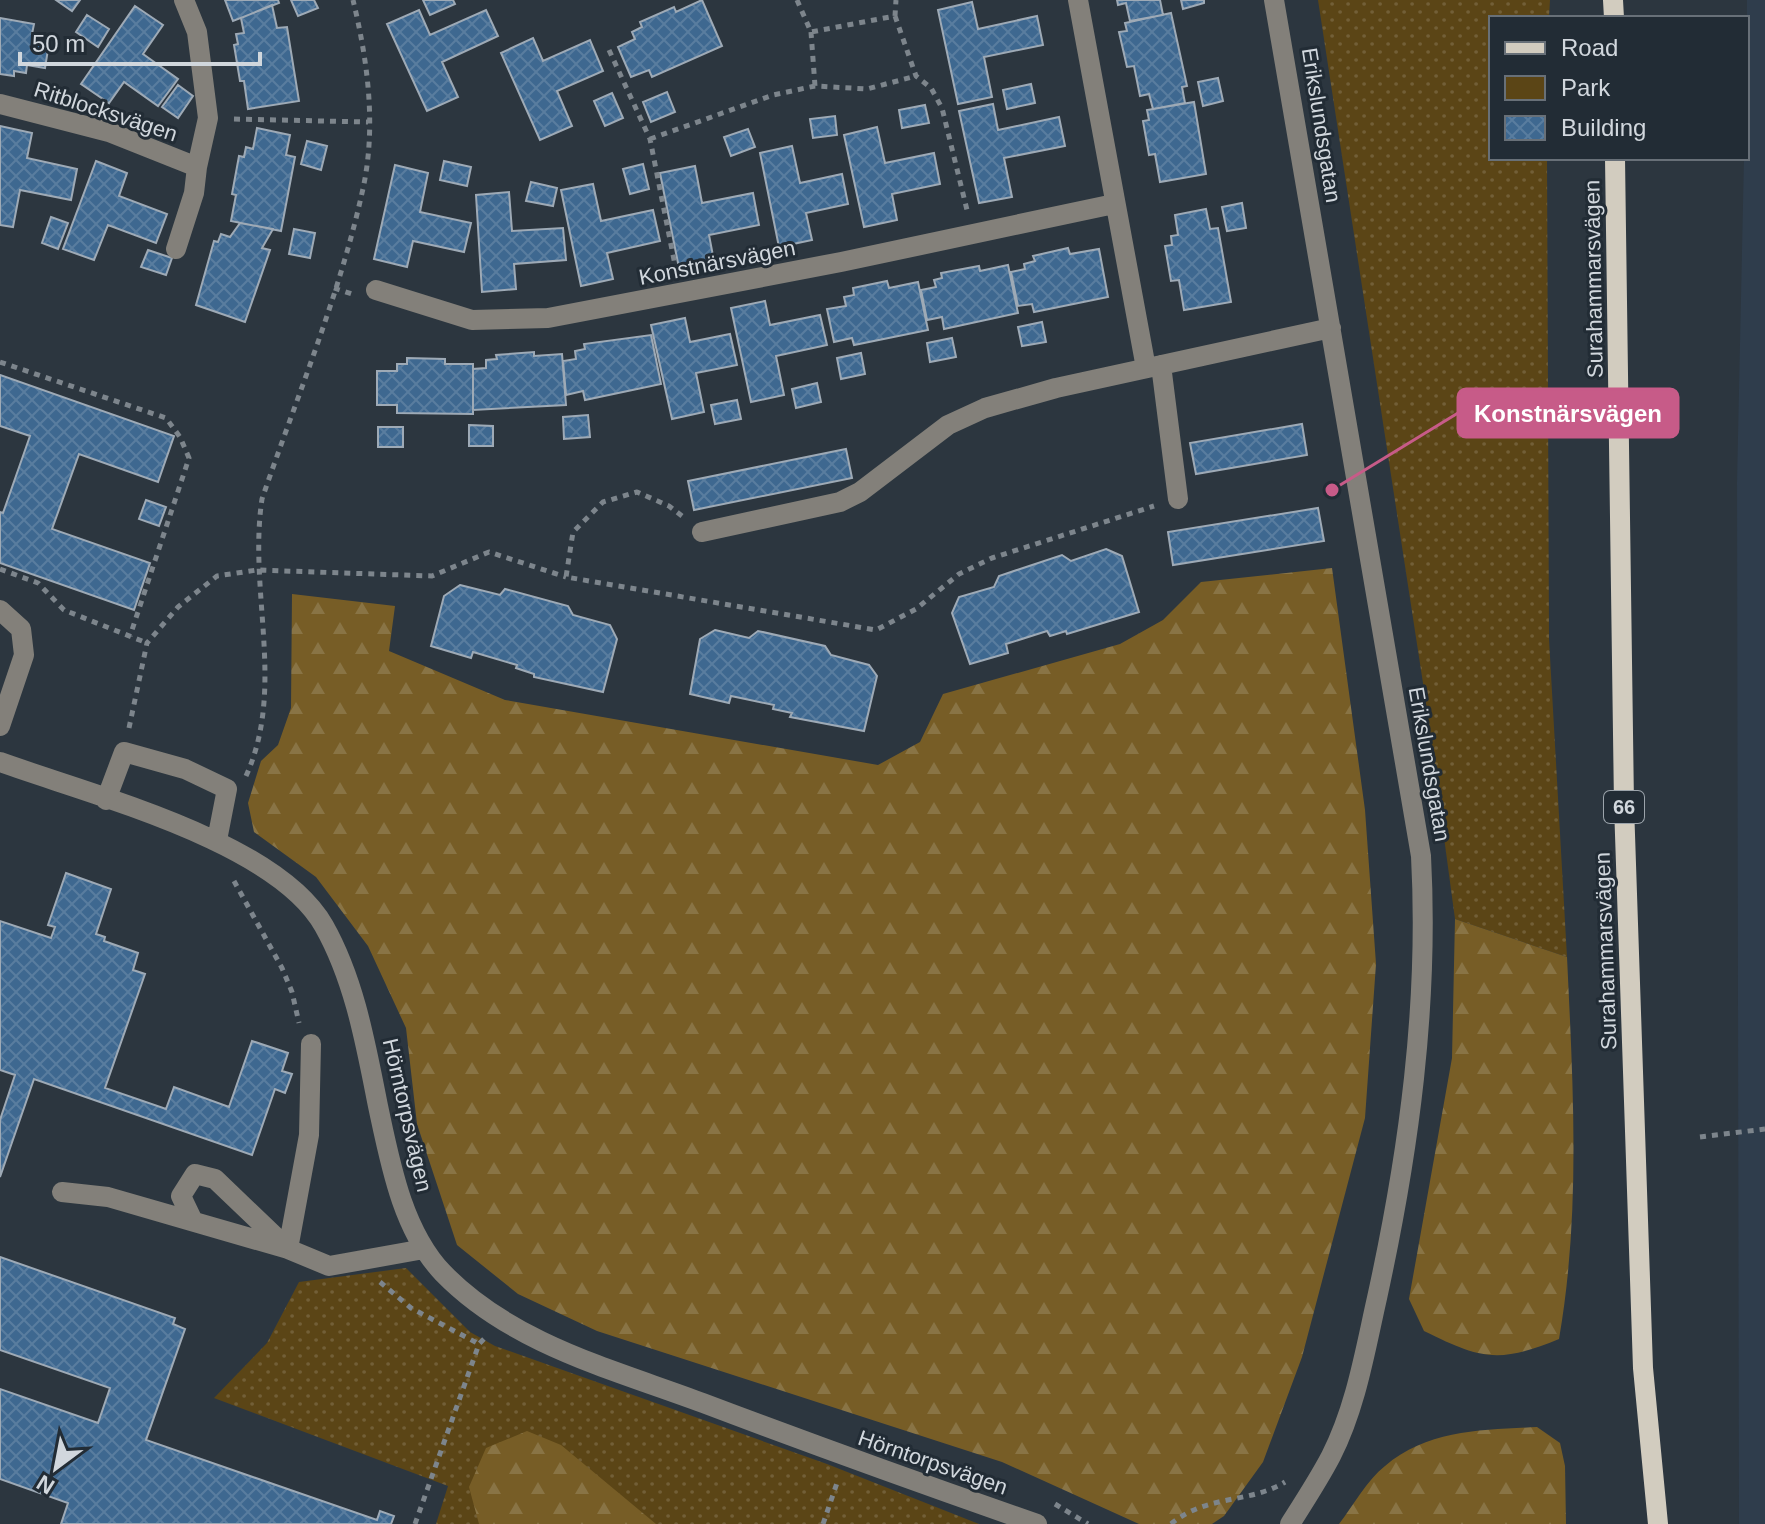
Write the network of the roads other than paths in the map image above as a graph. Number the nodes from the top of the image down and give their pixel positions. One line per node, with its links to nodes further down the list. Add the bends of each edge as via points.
1 (184, 0): 6 (street, Ritblocksvägen, via 197,32 208,118)
2 (1078, 0): 7 (street)
3 (1274, 0): 10 (street, Erikslundsgatan)
4 (0, 104): 6 (street, Ritblocksvägen, via 109,132)
5 (1615, 160): 24 (main road, Surahammarsvägen / 66, via 1624,805)
6 (197, 167): 8 (street, Ritblocksvägen)
7 (1114, 204): 9 (street, Konstnärsvägen, via 548,318 472,320); 11 (street)
8 (176, 249)
9 (376, 290)
10 (1331, 328): 11 (street); 26 (street, Erikslundsgatan, via 1421,856 1425,927 1414,1098 1359,1377 1331,1455)
11 (1153, 366): 12 (street); 13 (street, via 985,408 948,425 840,502)
12 (1178, 499)
13 (702, 532)
14 (0, 610): 15 (street, via 21,629 24,655)
15 (0, 726)
16 (0, 762): 17 (street, Hörntorpsvägen)
17 (106, 800): 18 (street, Hörntorpsvägen); 18 (street, via 124,752 185,769 227,789)
18 (217, 840): 23 (street, Hörntorpsvägen, via 279,877 322,923 364,1032 402,1200)
19 (311, 1044): 22 (street, via 309,1135)
20 (62, 1192): 21 (street, via 108,1197)
21 (193, 1221): 22 (street); 22 (street, via 181,1196 195,1174 215,1179)
22 (288, 1249): 23 (street, via 329,1266)
23 (424, 1249): 25 (street, Hörntorpsvägen, via 474,1302 501,1322 580,1357)
24 (1650, 1455): 27 (main road, Surahammarsvägen / 66); 28 (main road)
25 (1037, 1524)
26 (1290, 1524)
27 (1646, 1524)
28 (1660, 1524)

